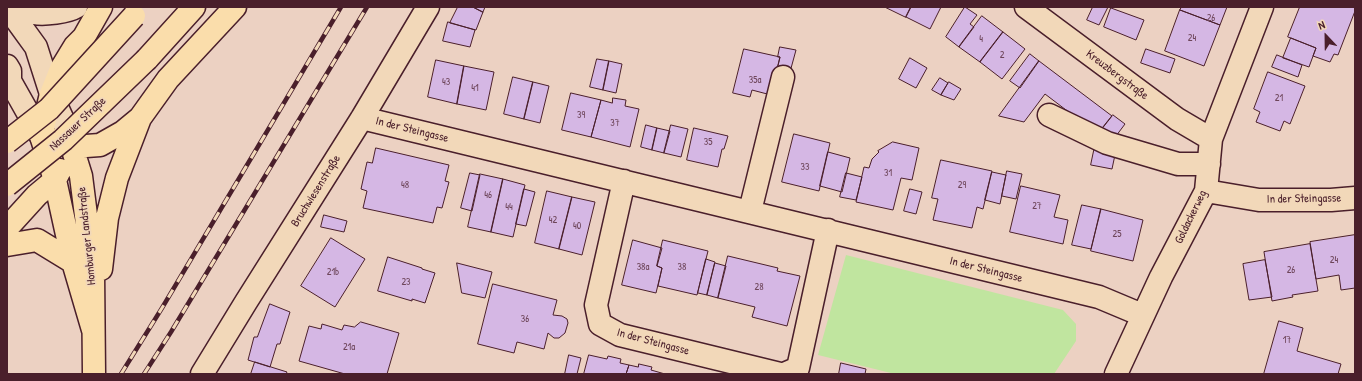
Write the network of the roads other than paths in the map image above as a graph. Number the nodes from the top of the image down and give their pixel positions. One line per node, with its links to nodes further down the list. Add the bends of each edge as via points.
1 (7, 7): 13 (street, via 36,47)
2 (15, 7): 3 (street, via 34,14)
3 (76, 7)
4 (101, 7): 13 (main road, via 61,69)
5 (194, 7): 25 (main road, Nassauer Straße, bridge, via 147,59 63,140)
6 (235, 7): 15 (main road, via 168,79)
7 (428, 7): 16 (street, Bruchwiesenstraße)
8 (1026, 7): 19 (street, Kreuzbergstraße, via 1177,119)
9 (1262, 7): 19 (street, Goldackerweg)
10 (138, 12): 20 (main road, bridge, via 49,109)
11 (7, 66): 18 (street, via 10,81)
12 (783, 77): 28 (street)
13 (51, 94): 18 (main road); 21 (street)
14 (1049, 115): 22 (street, via 1107,143 1178,164)
15 (140, 118): 21 (main road, via 123,132 100,145); 34 (main road, via 117,178 107,218)
16 (362, 118): 24 (street, In der Steingasse); 36 (street, Bruchwiesenstraße)
17 (7, 136): 18 (main road)
18 (41, 136): 21 (main road); 23 (main road, Homburger Landstraße)
19 (1211, 139): 22 (street, Goldackerweg)
20 (7, 142)
21 (72, 147): 23 (main road); 34 (main road, Homburger Landstraße, via 81,176 93,271)
22 (1209, 164): 26 (street, Goldackerweg)
23 (54, 180): 29 (main road); 32 (main road, Homburger Landstraße)
24 (624, 181): 28 (street, In der Steingasse); 37 (street, In der Steingasse, via 596,305 600,324 620,335)
25 (7, 185)
26 (1206, 191): 27 (street, In der Steingasse, via 1259,200); 33 (street, Goldackerweg)
27 (1355, 198)
28 (750, 211): 30 (street, In der Steingasse)
29 (7, 228)
30 (828, 230): 33 (street, In der Steingasse, via 1099,297); 38 (street, via 798,368)
31 (7, 245): 32 (main road, via 37,240)
32 (73, 262): 34 (main road, Homburger Landstraße)
33 (1142, 315): 39 (street, Goldackerweg)
34 (93, 330): 35 (main road, Homburger Landstraße)
35 (94, 374)
36 (202, 374)
37 (780, 374)
38 (784, 374)
39 (1116, 374)

